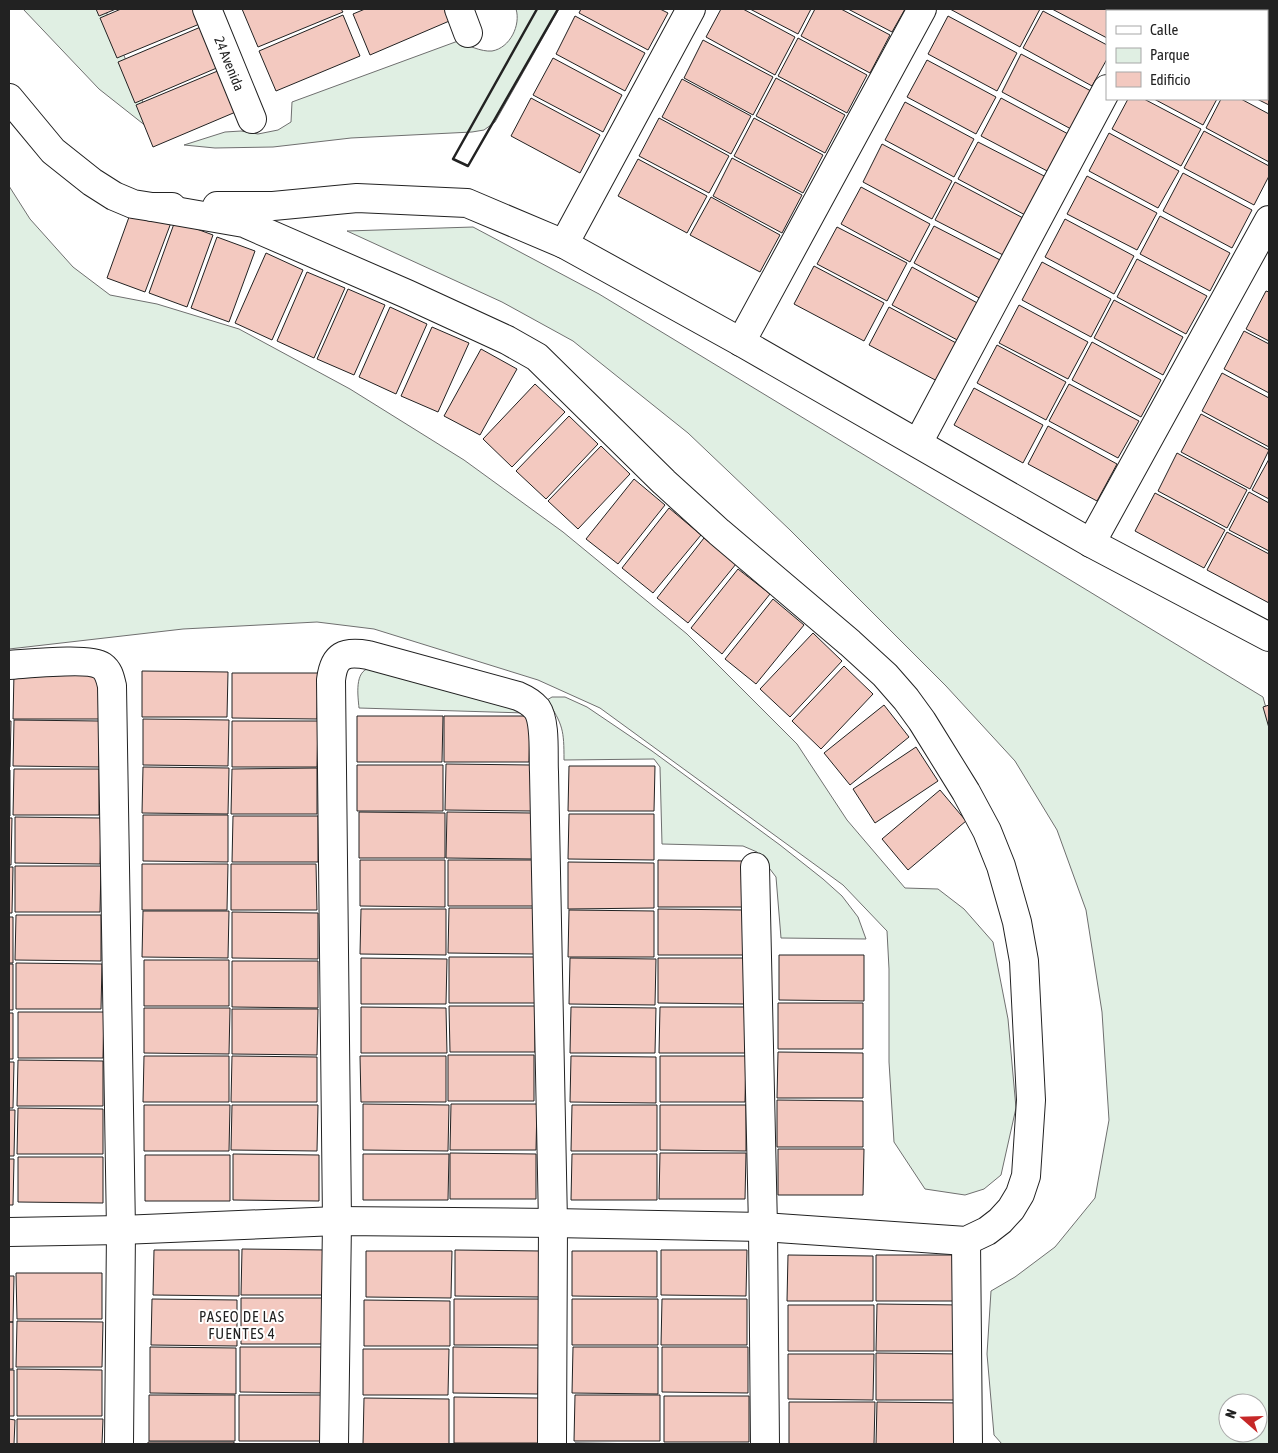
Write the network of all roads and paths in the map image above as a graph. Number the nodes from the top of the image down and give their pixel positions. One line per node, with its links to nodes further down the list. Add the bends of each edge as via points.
1 (207, 9): 6 (street, 24 Avenida)
2 (691, 9): 9 (street)
3 (922, 9): 10 (street)
4 (1106, 91): 11 (street)
5 (9, 98): 7 (street, via 53,151 71,166 114,196)
6 (252, 119)
7 (152, 207): 9 (street, via 273,206 357,198 467,203); 21 (street, via 244,223 462,319 537,358 664,482 850,643 906,699 987,831 1017,922 1024,961 1031,1100 1026,1176 1020,1194 1006,1215 988,1231)
8 (1269, 220): 12 (street)
9 (564, 244): 10 (street)
10 (742, 342): 11 (street)
11 (918, 443): 12 (street)
12 (1091, 543): 13 (street)
13 (1268, 634)
14 (9, 665): 19 (street, via 96,663 108,672 112,686)
15 (755, 867): 18 (street)
16 (337, 1221): 17 (street); 17 (street, via 331,680 337,660 355,653 518,696 532,704 540,715 543,734); 19 (street); 23 (street)
17 (553, 1223): 18 (street); 24 (street)
18 (763, 1227): 21 (street); 25 (street)
19 (121, 1230): 20 (street); 22 (street)
20 (9, 1232)
21 (966, 1241): 26 (street)
22 (119, 1444)
23 (334, 1444)
24 (552, 1444)
25 (765, 1444)
26 (968, 1444)

